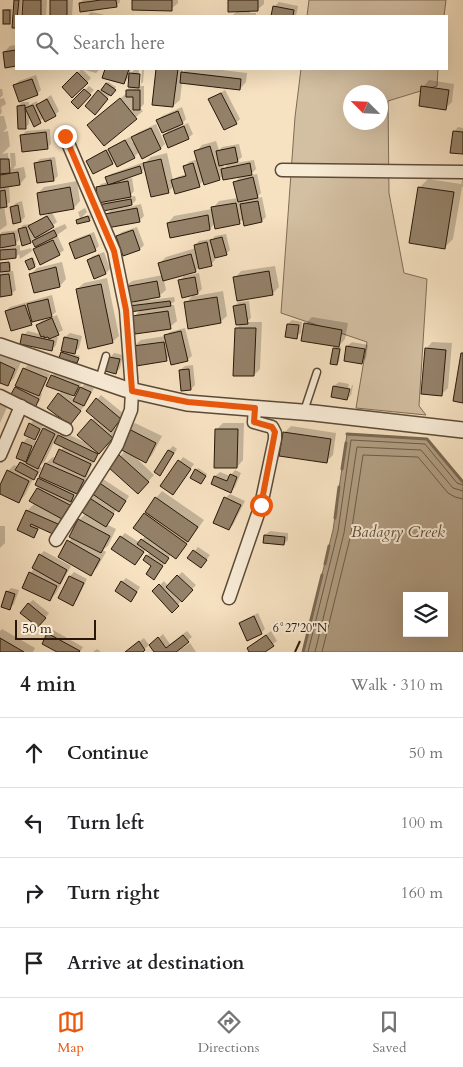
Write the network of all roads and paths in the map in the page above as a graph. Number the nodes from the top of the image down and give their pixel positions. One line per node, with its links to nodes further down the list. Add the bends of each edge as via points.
1 (65, 136): 8 (street, via 114,251 126,310)
2 (282, 170): 3 (street)
3 (463, 172)
4 (0, 346): 7 (street)
5 (106, 356): 7 (lane)
6 (317, 372): 12 (lane)
7 (99, 380): 8 (street)
8 (132, 391): 11 (street, via 188,402); 16 (street, via 131,410 117,445)
9 (0, 396): 10 (street)
10 (21, 406): 13 (street); 15 (street)
11 (255, 408): 12 (street); 17 (street, via 254,422 272,427 275,439 261,505)
12 (304, 412): 14 (street)
13 (66, 429)
14 (463, 430)
15 (0, 455)
16 (56, 540)
17 (229, 598)

